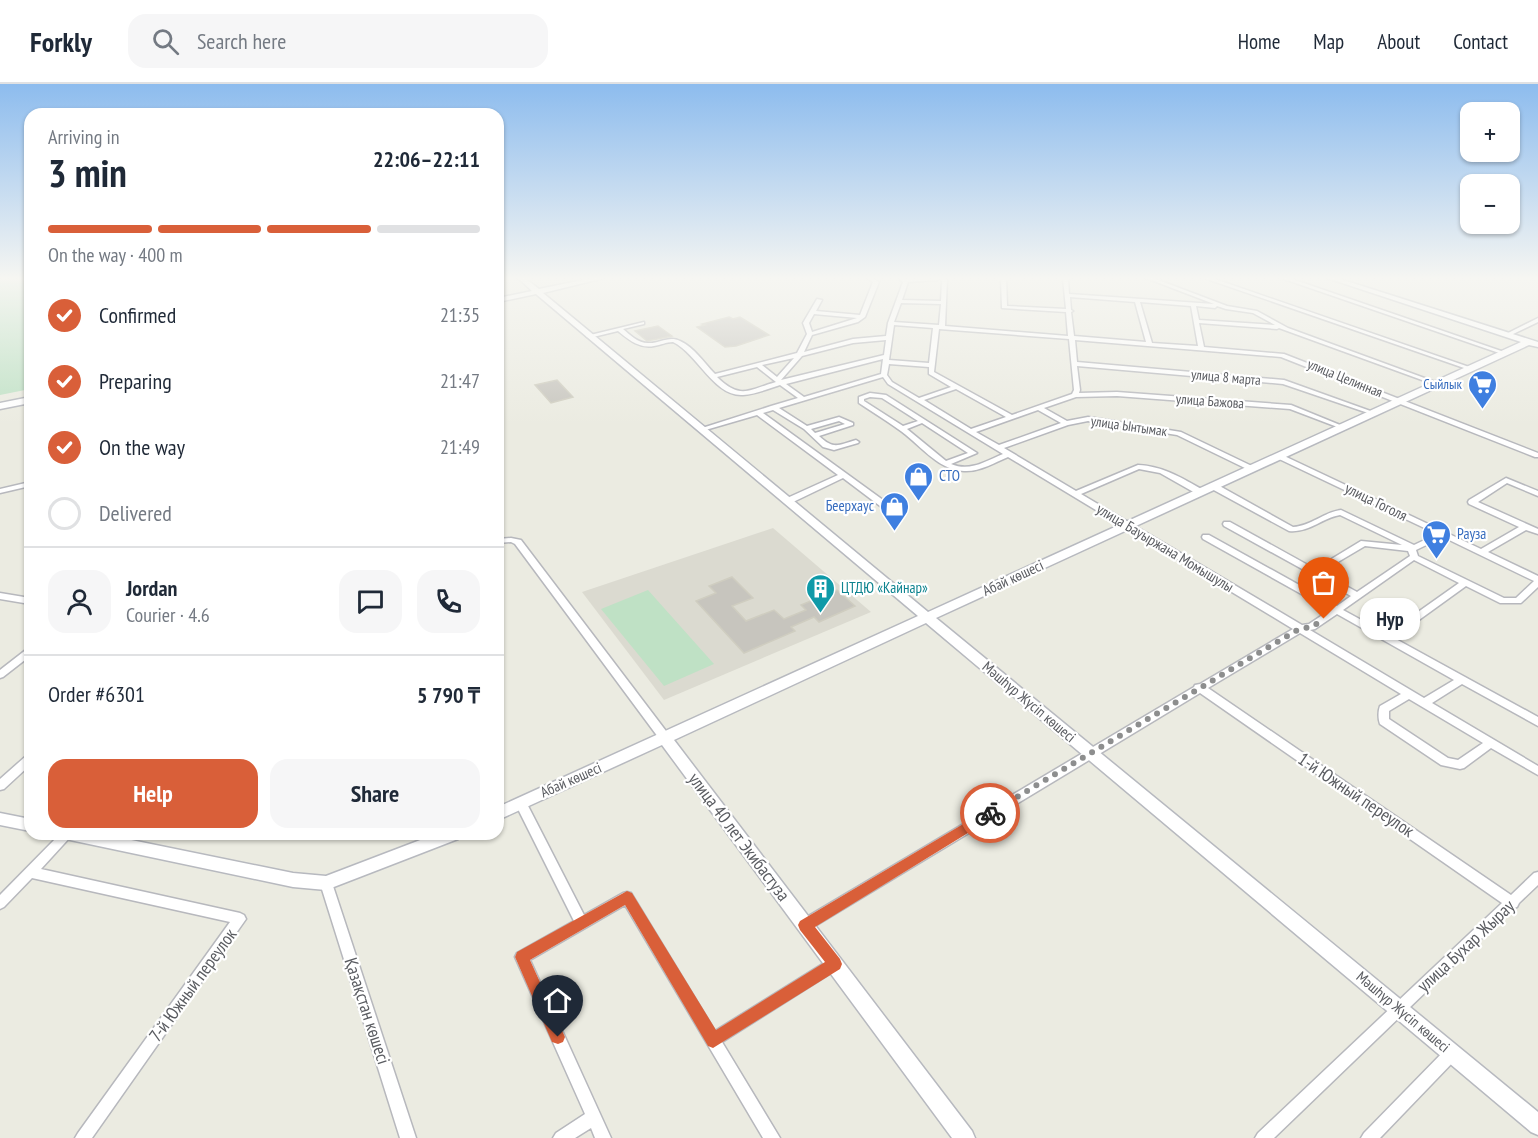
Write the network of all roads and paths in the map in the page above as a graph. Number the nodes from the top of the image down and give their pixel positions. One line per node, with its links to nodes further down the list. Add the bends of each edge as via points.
1 (578, 327): 20 (street, Мәшһүр Жүсіп көшесі)
2 (626, 327): 17 (street)
3 (808, 327): 18 (street)
4 (834, 327): 18 (street)
5 (890, 327): 21 (street)
6 (939, 327): 31 (street)
7 (941, 327): 22 (street, улица Целинная)
8 (1071, 327): 22 (street)
9 (1145, 327): 24 (street)
10 (1197, 327): 25 (street)
11 (1272, 327): 16 (street)
12 (1350, 327): 32 (street)
13 (1428, 327): 26 (street)
14 (1483, 327): 19 (street)
15 (1523, 327): 19 (street)
16 (1282, 328): 36 (street)
17 (619, 329): 20 (street); 34 (street, via 642,344 680,343)
18 (810, 334): 27 (street)
19 (1507, 335): 23 (street)
20 (589, 336): 54 (street, Мәшһүр Жүсіп көшесі)
21 (889, 338): 27 (street, via 853,341); 28 (street)
22 (1072, 339): 24 (street, улица Целинная); 29 (street)
23 (1533, 344): 26 (street, Абай көшесі)
24 (1150, 345): 25 (street, улица Целинная)
25 (1201, 349): 41 (street, улица Целинная, via 1293,357)
26 (1504, 353): 32 (street, Абай көшесі)
27 (799, 355): 30 (street); 35 (street)
28 (886, 359): 31 (street); 33 (street); 35 (street)
29 (1075, 364): 38 (street); 47 (street, улица 8 марта, via 1284,382)
30 (758, 365): 34 (street); 35 (street)
31 (930, 365): 37 (street, via 931,374)
32 (1468, 368): 36 (street, Абай көшесі)
33 (884, 375): 39 (street); 40 (street, улица Бауыржана Момышулы, via 890,383)
34 (713, 376): 35 (street, via 738,394)
35 (779, 381): 39 (street)
36 (1435, 383): 41 (street, Абай көшесі)
37 (956, 387): 40 (street); 48 (street)
38 (1075, 395): 45 (street, улица Бажова); 51 (street, улица Бажова, via 1117,393 1291,407)
39 (803, 399): 44 (street)
40 (919, 400): 55 (street, улица Бауыржана Момышулы)
41 (1401, 400): 47 (street, Абай көшесі); 60 (street, улица Целинная)
42 (24, 401): 43 (street)
43 (0, 406)
44 (773, 407): 46 (street); 52 (street)
45 (1039, 408): 48 (street, улица Бажова); 50 (street)
46 (758, 412): 54 (street); 64 (street)
47 (1373, 413): 51 (street, Абай көшесі)
48 (1011, 417): 55 (street, улица Бажова)
49 (923, 421): 53 (street); 53 (street, via 884,396 861,398 861,402); 62 (street, via 973,453)
50 (1066, 423): 58 (street, улица Ынтымак); 63 (street, улица Ынтымак, via 1088,419 1179,433)
51 (1342, 427): 61 (street, Абай көшесі)
52 (806, 428): 56 (street); 56 (street, via 839,419 851,424)
53 (902, 428): 62 (street)
54 (702, 429): 71 (street, Мәшһүр Жүсіп көшесі)
55 (971, 431): 58 (street, улица Бауыржана Момышулы)
56 (815, 435): 57 (street, via 829,448)
57 (856, 442)
58 (998, 448): 59 (street, улица Бауыржана Момышулы)
59 (1008, 454): 62 (street, via 967,471); 69 (street, улица Бауыржана Момышулы)
60 (1538, 455)
61 (1280, 456): 63 (street, Абай көшесі); 77 (street, улица Гоголя)
62 (945, 464)
63 (1252, 468): 66 (street, Абай көшесі)
64 (843, 475): 71 (street); 72 (street)
65 (24, 485): 67 (street)
66 (1213, 486): 68 (street, Абай көшесі); 80 (street, via 1292,529 1306,529 1341,512)
67 (0, 491)
68 (1200, 492): 69 (street, via 1149,467); 74 (street, Абай көшесі)
69 (1075, 494): 74 (street, улица Бауыржана Момышулы)
70 (1538, 494): 75 (street, via 1506,480 1472,502)
71 (788, 501): 89 (street, Мәшһүр Жүсіп көшесі)
72 (891, 510)
73 (1227, 524): 82 (street)
74 (1127, 525): 89 (street, Абай көшесі); 90 (street, улица Бауыржана Момышулы)
75 (1525, 527): 76 (street); 81 (street)
76 (1538, 532)
77 (1443, 534): 80 (street); 81 (street, улица Гоголя)
78 (1206, 537): 88 (street)
79 (504, 541): 99 (street, улица 40 лет Экибастуза, via 518,542)
80 (1413, 551): 82 (street, via 1364,543); 84 (street); 86 (street)
81 (1482, 552): 83 (street, улица Гоголя)
82 (1315, 572): 86 (street)
83 (1538, 581): 84 (street, via 1514,603)
84 (1465, 583): 91 (street)
85 (0, 596): 87 (street)
86 (1358, 596): 88 (street)
87 (24, 600)
88 (1335, 611): 90 (street, via 1312,627); 91 (street)
89 (929, 617): 99 (street, Абай көшесі); 101 (street, Мәшһүр Жүсіп көшесі)
90 (1299, 629): 95 (street); 96 (street, улица Бауыржана Момышулы)
91 (1388, 638): 94 (street)
92 (24, 656): 93 (street)
93 (0, 675)
94 (1463, 679): 97 (street); 98 (street)
95 (1199, 687): 101 (street); 116 (street, 1-й Южный переулок)
96 (1409, 694): 97 (street, улица Бауыржана Момышулы); 100 (street, via 1384,709 1384,721 1445,762 1460,765)
97 (1424, 703): 100 (street, улица Бауыржана Момышулы)
98 (1538, 722)
99 (665, 738): 105 (street, Абай көшесі); 118 (street, улица 40 лет Экибастуза)
100 (1491, 743): 103 (street, улица Бауыржана Момышулы)
101 (1089, 753): 118 (street); 120 (street, Мәшһүр Жүсіп көшесі)
102 (24, 764): 104 (street)
103 (1538, 771)
104 (0, 786)
105 (521, 803): 106 (street, Абай көшесі); 117 (street)
106 (504, 811)
107 (0, 819): 108 (street)
108 (24, 824)
109 (62, 840): 112 (street)
110 (97, 840): 114 (street, via 293,880)
111 (437, 840): 114 (street)
112 (30, 872): 115 (street); 125 (street, 7-й Южный переулок, via 240,919)
113 (1538, 877): 116 (street, улица Бухар Жырау)
114 (326, 883): 126 (street, Қазақстан көшесі)
115 (0, 903)
116 (1513, 903): 120 (street, улица Бухар Жырау)
117 (582, 923): 121 (street, via 627,897); 123 (street, via 522,957)
118 (805, 925): 119 (street, улица 40 лет Экибастуза)
119 (834, 964): 121 (street); 130 (street, улица 40 лет Экибастуза)
120 (1400, 1009): 122 (street, Мәшһүр Жүсіп көшесі); 131 (street, улица Бухар Жырау)
121 (713, 1040): 129 (street)
122 (1452, 1053): 124 (street, Мәшһүр Жүсіп көшесі); 132 (street)
123 (594, 1117): 127 (street); 128 (street)
124 (1538, 1125)
125 (83, 1138)
126 (408, 1138)
127 (561, 1138)
128 (603, 1138)
129 (772, 1138)
130 (965, 1138)
131 (1263, 1138)
132 (1369, 1138)

